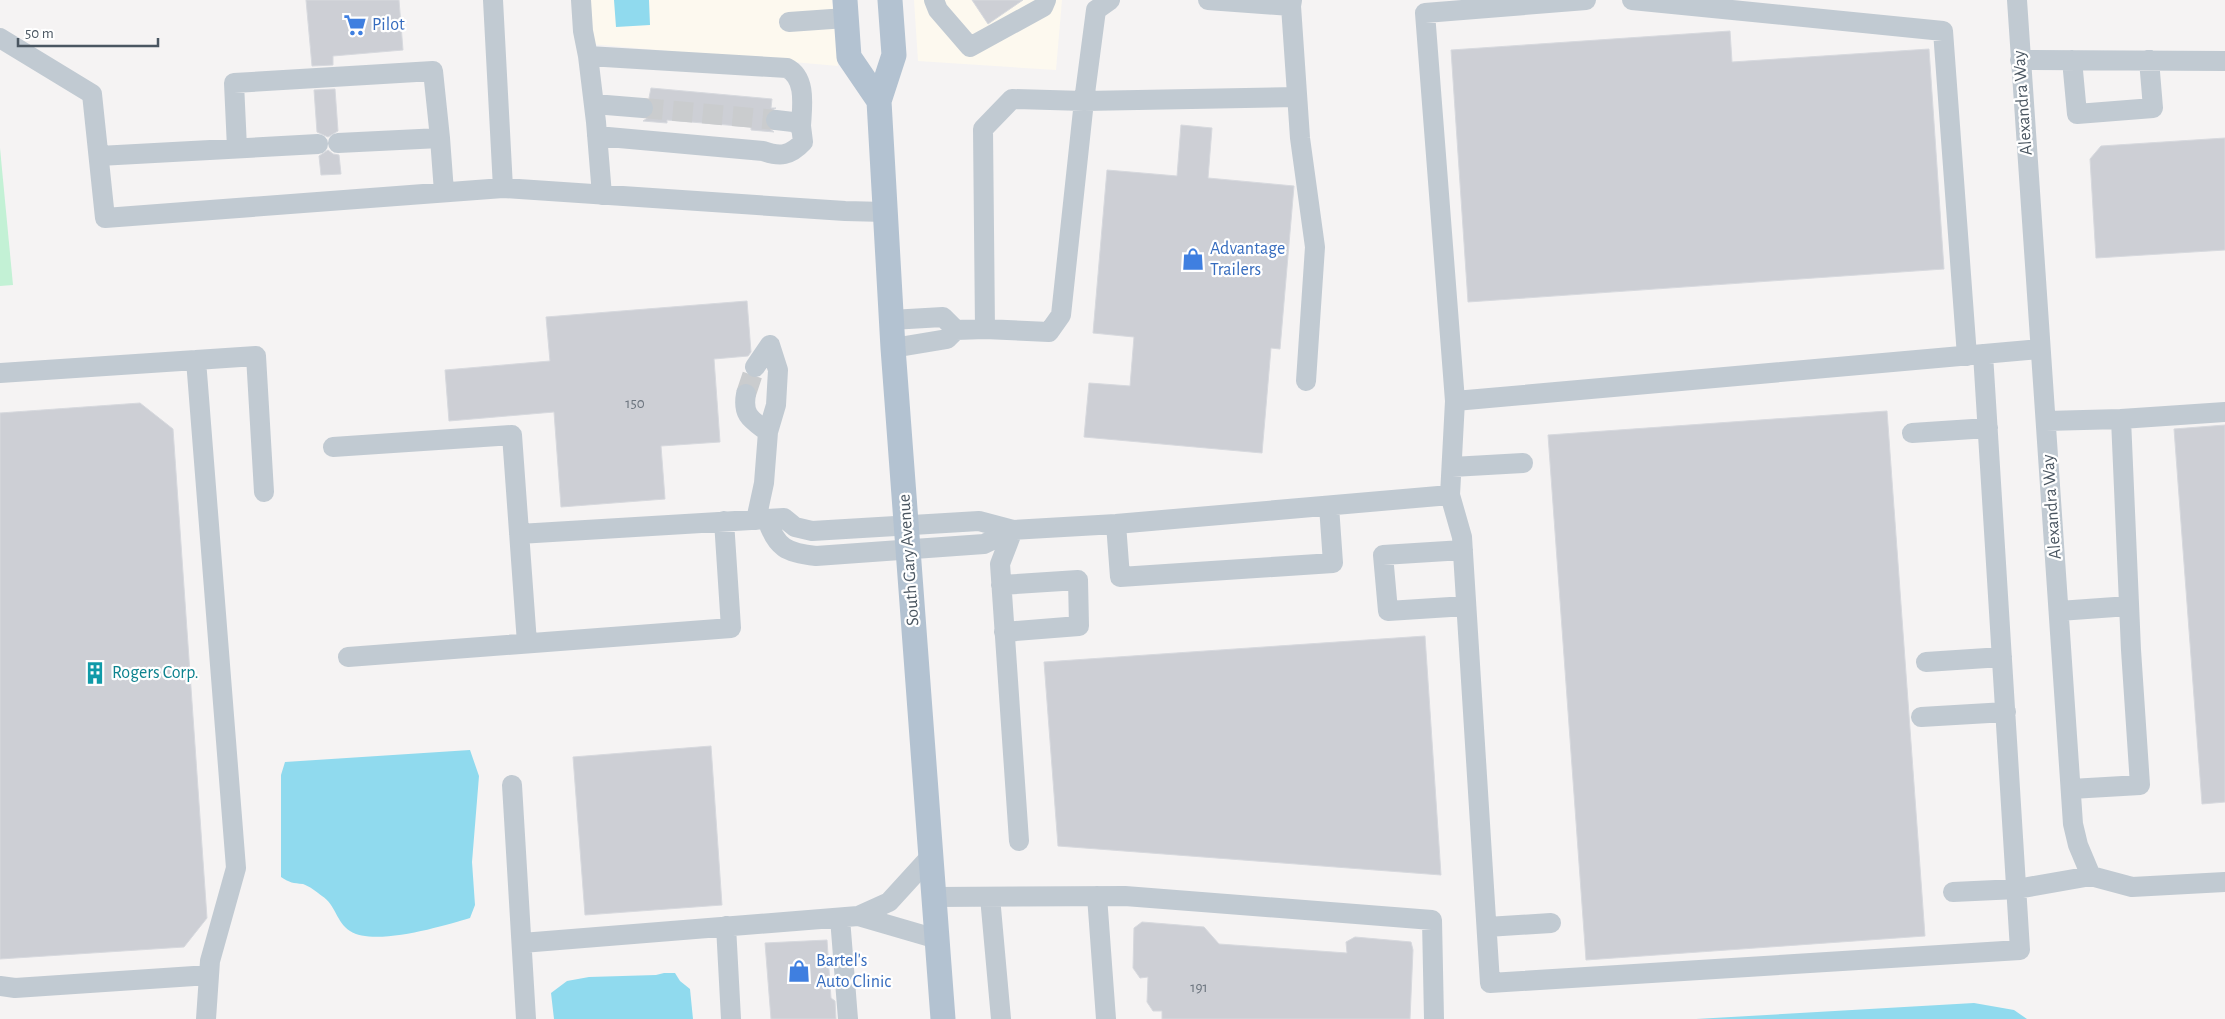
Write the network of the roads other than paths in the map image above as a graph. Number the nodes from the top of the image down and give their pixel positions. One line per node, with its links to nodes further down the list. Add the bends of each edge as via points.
1 (494, 0): 33 (street)
2 (581, 0): 15 (street)
3 (890, 0): 21 (main road, South Gary Avenue, via 894,55)
4 (934, 0): 5 (street, via 938,10 970,46 1043,7)
5 (1046, 0)
6 (1110, 0): 22 (street, via 1096,10)
7 (1208, 0): 11 (street)
8 (1586, 0): 48 (street, via 1425,13)
9 (1632, 0): 42 (street, via 1943,31)
10 (2017, 0): 16 (street, Alexandra Way)
11 (1292, 3): 20 (street)
12 (846, 9): 13 (street); 21 (main road, via 849,57)
13 (789, 22)
14 (0, 38): 32 (street, via 92,94)
15 (588, 56): 23 (street); 26 (street, via 787,68 798,77)
16 (2020, 60): 17 (street); 41 (street, Alexandra Way)
17 (2072, 60): 18 (street); 18 (street, via 2077,114 2153,108)
18 (2149, 60): 19 (street)
19 (2225, 60)
20 (1297, 97): 22 (street); 46 (street, via 1315,247)
21 (879, 101): 36 (main road, South Gary Avenue)
22 (1084, 101): 38 (street, via 1061,315 1049,332); 38 (street, via 1012,98 983,129)
23 (594, 104): 24 (street); 27 (street)
24 (643, 108)
25 (776, 120): 26 (street)
26 (801, 126): 27 (street, via 803,142 791,154 784,156 763,151)
27 (597, 136): 35 (street)
28 (440, 138): 29 (street); 31 (street, via 433,71 234,83); 34 (street)
29 (338, 142)
30 (318, 144): 31 (street)
31 (237, 148): 32 (street)
32 (99, 156): 34 (street, via 105,218)
33 (503, 188): 34 (street); 35 (street)
34 (444, 192)
35 (602, 195): 36 (street)
36 (885, 212): 37 (main road, South Gary Avenue)
37 (891, 320): 39 (street, via 943,317); 40 (main road, South Gary Avenue)
38 (985, 329): 39 (street)
39 (956, 330): 40 (street, via 947,340)
40 (893, 348): 64 (main road, South Gary Avenue)
41 (2040, 349): 42 (street); 51 (street, Alexandra Way)
42 (1975, 355): 48 (street); 52 (street)
43 (196, 360): 45 (street); 58 (street, via 256,356); 97 (street, via 236,868)
44 (755, 366): 53 (street, via 770,345 778,370 776,405)
45 (0, 373)
46 (1306, 381)
47 (746, 394): 53 (street, via 744,406 749,418)
48 (1455, 402): 57 (street)
49 (2225, 412): 50 (street)
50 (2121, 419): 51 (street); 71 (street)
51 (2046, 421): 72 (street, Alexandra Way)
52 (1988, 428): 54 (street); 76 (street)
53 (768, 432): 61 (street)
54 (1912, 432)
55 (334, 447): 66 (street, via 512,435)
56 (1523, 463): 57 (street)
57 (1452, 467): 59 (street)
58 (264, 492)
59 (1450, 495): 60 (street); 67 (street)
60 (1329, 506): 63 (street); 63 (street, via 1333,563 1120,577)
61 (761, 520): 62 (street); 64 (street, via 784,518 795,527 812,531); 68 (street, via 781,546 794,554 816,556)
62 (724, 521): 66 (street); 74 (street, via 731,628)
63 (1116, 524): 65 (street)
64 (907, 525): 65 (street, via 979,521); 68 (main road, South Gary Avenue)
65 (1013, 530): 68 (street, via 984,544); 69 (street, via 1000,564)
66 (519, 534): 74 (street)
67 (1463, 550): 70 (street); 70 (street, via 1383,555 1388,612)
68 (909, 551): 83 (main road, South Gary Avenue)
69 (1001, 585): 73 (street); 73 (street, via 1078,580 1080,626)
70 (1466, 606): 94 (street)
71 (2129, 606): 72 (street); 81 (street, via 2140,785)
72 (2059, 612): 81 (street, Alexandra Way)
73 (1004, 632): 82 (street)
74 (527, 643): 75 (street)
75 (348, 656)
76 (2002, 657): 77 (street); 78 (street)
77 (1926, 662)
78 (2006, 712): 79 (street); 86 (street)
79 (1921, 717)
80 (512, 786): 96 (street)
81 (2071, 790): 84 (street, Alexandra Way, via 2073,824)
82 (1019, 841)
83 (931, 856): 89 (main road, South Gary Avenue); 91 (street, via 890,902)
84 (2090, 876): 85 (street, via 2132,887); 86 (street)
85 (2225, 882)
86 (2017, 889): 87 (street); 94 (street, via 2020,950 1490,983)
87 (1953, 892)
88 (1096, 896): 90 (street); 105 (street); 106 (street, via 1432,920)
89 (934, 897): 90 (street); 95 (main road, South Gary Avenue)
90 (990, 897): 104 (street)
91 (849, 917): 93 (street); 95 (street); 102 (street)
92 (1551, 923): 94 (street)
93 (726, 926): 96 (street); 101 (street)
94 (1487, 927)
95 (937, 939): 103 (main road, South Gary Avenue)
96 (522, 943): 100 (street)
97 (209, 975): 98 (street, via 15,988); 99 (street)
98 (0, 986)
99 (206, 1019)
100 (526, 1019)
101 (731, 1019)
102 (848, 1019)
103 (943, 1019)
104 (1001, 1019)
105 (1106, 1019)
106 (1434, 1019)

